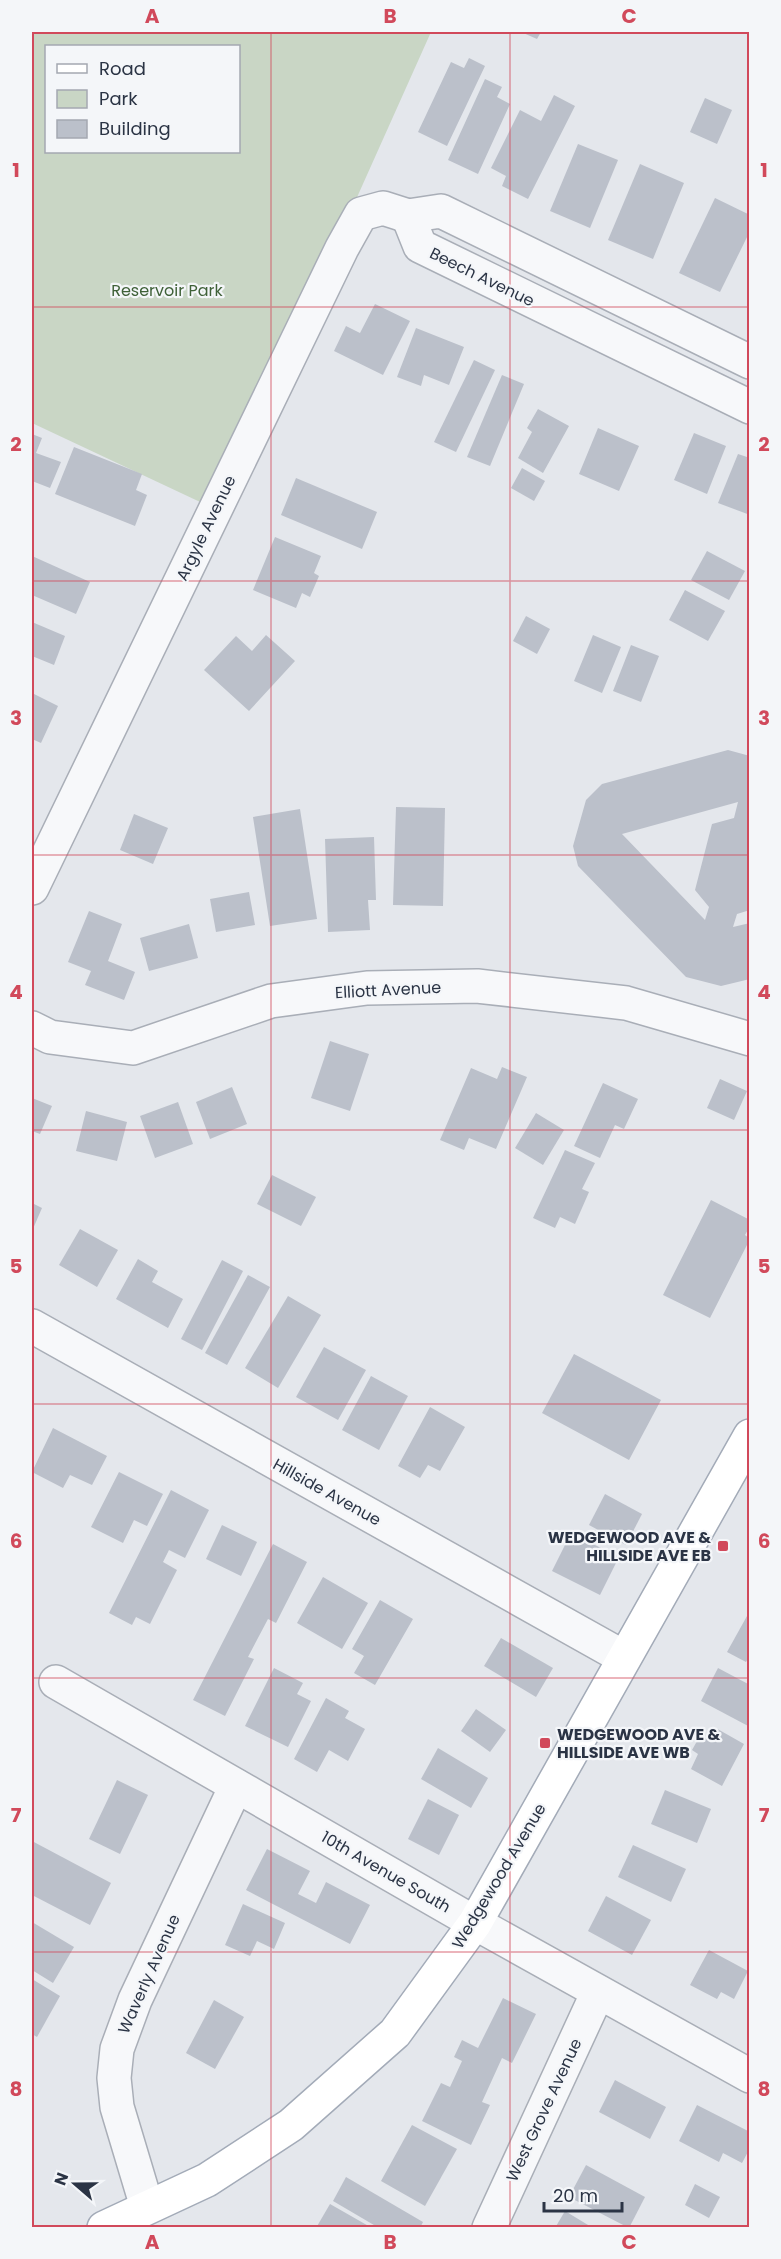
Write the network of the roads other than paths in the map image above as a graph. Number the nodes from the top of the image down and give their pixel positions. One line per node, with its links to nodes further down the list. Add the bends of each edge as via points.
1 (408, 216): 2 (street, via 441,211); 3 (street, Beech Avenue, via 420,246); 4 (street, Argyle Avenue, via 383,208 361,214)
2 (750, 362)
3 (750, 407)
4 (32, 888)
5 (32, 1028): 6 (street, Elliott Avenue, via 50,1037 132,1048 271,1001 367,988 477,986 626,1003)
6 (750, 1039)
7 (32, 1326): 9 (street, Hillside Avenue)
8 (750, 1436): 9 (main road, Wedgewood Avenue)
9 (623, 1657): 12 (main road, Wedgewood Avenue)
10 (56, 1682): 11 (street, 10th Avenue South)
11 (236, 1786): 12 (street, 10th Avenue South); 15 (street, Waverly Avenue, via 135,2000 117,2049 117,2108)
12 (475, 1923): 13 (street, 10th Avenue South); 15 (main road, Wedgewood Avenue, via 395,2033 291,2125 207,2180)
13 (598, 1992): 14 (street, 10th Avenue South); 17 (street, West Grove Avenue)
14 (750, 2076)
15 (147, 2207): 16 (main road, Wedgewood Avenue)
16 (104, 2228)
17 (489, 2228)

